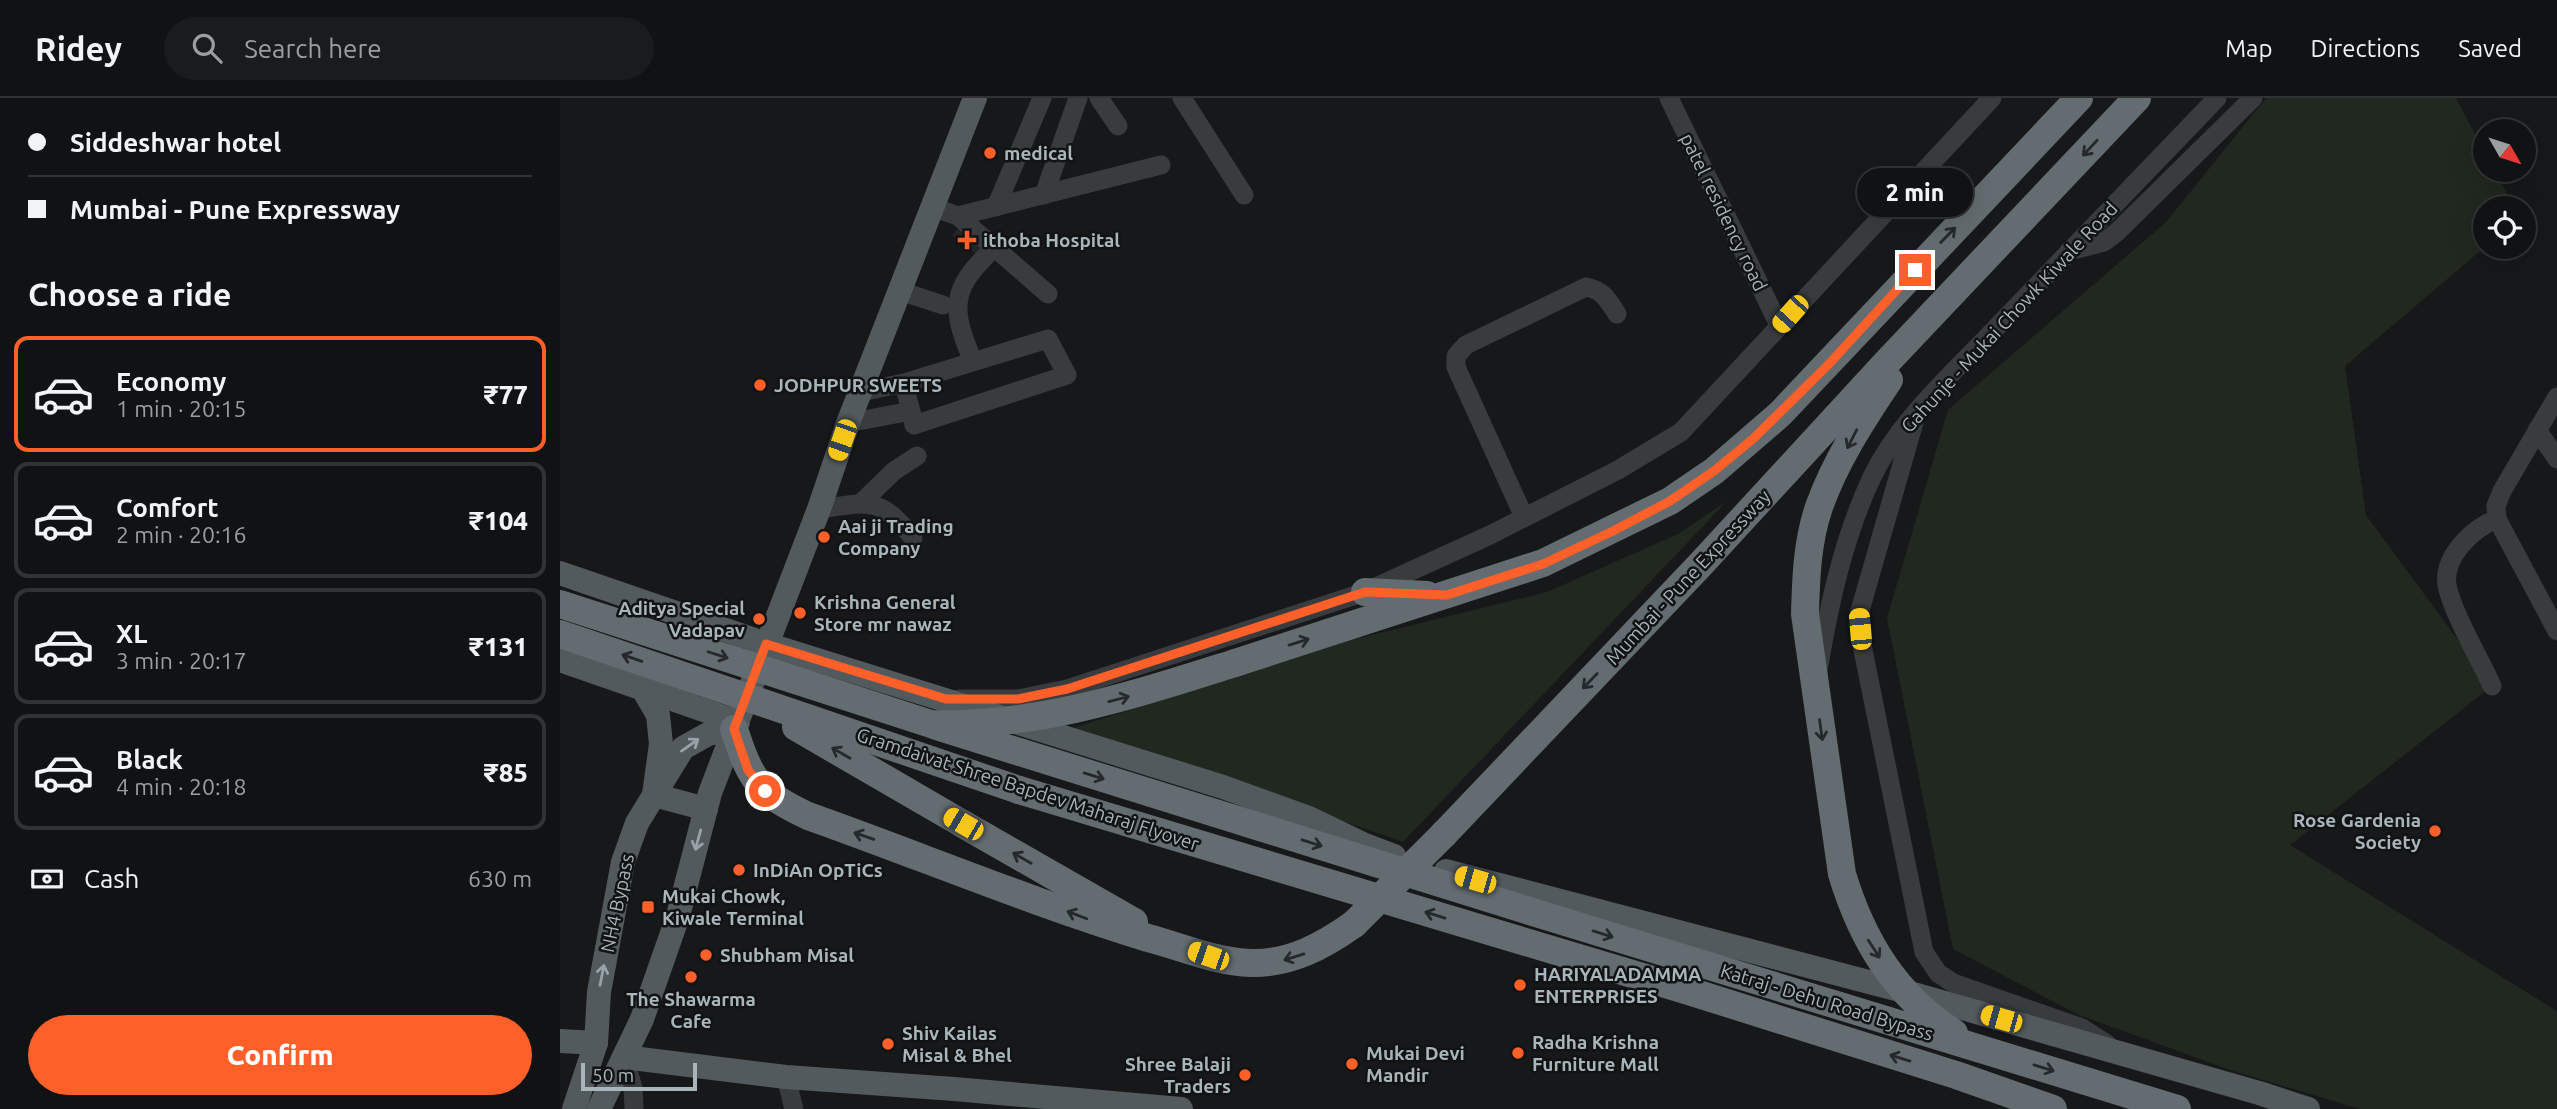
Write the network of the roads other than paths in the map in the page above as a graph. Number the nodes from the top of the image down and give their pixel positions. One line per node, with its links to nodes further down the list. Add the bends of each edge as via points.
1 (975, 98): 16 (main road)
2 (1042, 98): 17 (street)
3 (1078, 98): 14 (street)
4 (1099, 98): 12 (street)
5 (1182, 98): 15 (street)
6 (1669, 98): 26 (street, patel residency road)
7 (1992, 98): 26 (street)
8 (2079, 98): 44 (highway, one-way to 8, via 1543,564 1670,501 1714,471 1790,405)
9 (2137, 98): 25 (highway, Mumbai - Pune Expressway, one-way to 25)
10 (2217, 98): 20 (street, Gahunje - Mukai Chowk Kiwale Road)
11 (2253, 98): 20 (street, via 2117,232 2104,242)
12 (1118, 126)
13 (1161, 165): 14 (street)
14 (1044, 195): 17 (street)
15 (1244, 195)
16 (932, 207): 18 (street); 21 (main road)
17 (996, 207): 18 (street)
18 (958, 216): 19 (street)
19 (995, 247): 22 (street); 27 (street, via 964,281 958,297 956,310)
20 (2069, 251): 32 (street, Gahunje - Mukai Chowk Kiwale Road)
21 (900, 291): 23 (street); 29 (main road)
22 (1048, 294)
23 (943, 305)
24 (1617, 314): 39 (street, via 1597,289 1586,287 1466,345 1456,356 1456,367)
25 (1929, 320): 50 (highway, one-way to 50, via 1858,427 1819,507 1811,537 1804,614); 60 (highway, Mumbai - Pune Expressway, one-way to 60, bridge, via 1353,925 1311,951 1269,962 1231,961)
26 (1779, 325): 39 (street, via 1681,432)
27 (970, 354)
28 (904, 383): 29 (street); 31 (street); 31 (street, via 1048,339 1067,375 914,425)
29 (861, 392): 33 (main road)
30 (2557, 397): 34 (street)
31 (911, 411): 33 (street)
32 (1917, 412): 50 (street, Gahunje - Mukai Chowk Kiwale Road, via 1873,475 1861,505 1832,591); 65 (street, via 1859,614 1924,952 1938,973 1953,983 2082,1028)
33 (848, 423): 38 (main road)
34 (2537, 430): 36 (street); 40 (street, via 2502,491)
35 (917, 456): 37 (street)
36 (2557, 459)
37 (861, 503): 38 (street); 41 (street, via 886,508)
38 (819, 509): 48 (main road)
39 (1524, 517): 43 (street)
40 (2497, 519): 46 (street); 51 (street, via 2467,538 2453,560 2447,582)
41 (913, 538)
42 (560, 573): 48 (main road)
43 (1365, 592): 44 (highway); 53 (street, via 1067,689 1018,699)
44 (1447, 595): 55 (highway, one-way to 44, bridge, via 1010,722 1073,711)
45 (560, 604): 55 (highway, Gramdaivat Shree Bapdev Maharaj Flyover, one-way to 55, bridge)
46 (2557, 631)
47 (560, 634): 54 (highway, Gramdaivat Shree Bapdev Maharaj Flyover, one-way to 47)
48 (766, 644): 53 (main road); 54 (main road)
49 (560, 660): 52 (main road)
50 (1815, 686): 61 (highway, one-way to 61, via 1842,874 1870,943)
51 (2492, 686)
52 (644, 691): 54 (main road); 56 (main road, via 658,715 661,744)
53 (946, 699): 58 (main road, via 1309,818)
54 (738, 716): 56 (main road, NH4 Bypass, one-way to 54, via 683,748); 57 (main road); 59 (highway, Gramdaivat Shree Bapdev Maharaj Flyover, one-way to 54, bridge, via 1019,790); 60 (highway, one-way to 54, bridge, via 963,824); 60 (highway, one-way to 54, via 1091,921 783,804 748,770)
55 (931, 724): 58 (highway, Gramdaivat Shree Bapdev Maharaj Flyover, one-way to 58)
56 (654, 795): 57 (main road); 63 (main road, NH4 Bypass, one-way to 56, via 599,992 623,862 637,823)
57 (706, 809): 66 (main road, one-way to 66, via 678,916)
58 (1399, 864): 61 (main road); 64 (highway, Katraj - Dehu Road Bypass, one-way to 64)
59 (1500, 934): 74 (highway, Katraj - Dehu Road Bypass, one-way to 59)
60 (1189, 950)
61 (1903, 991): 64 (highway, via 1934,1020); 65 (main road)
62 (560, 1041): 63 (main road)
63 (596, 1043): 68 (main road, NH4 Bypass)
64 (1979, 1048): 75 (highway, Katraj - Dehu Road Bypass, one-way to 75)
65 (2123, 1054): 76 (main road)
66 (624, 1056): 67 (main road); 70 (main road); 71 (street)
67 (786, 1077): 72 (street); 73 (main road)
68 (572, 1079): 69 (main road, NH4 Bypass)
69 (574, 1109)
70 (599, 1109)
71 (634, 1109)
72 (794, 1109)
73 (1181, 1109)
74 (2053, 1109)
75 (2177, 1109)
76 (2308, 1109)

